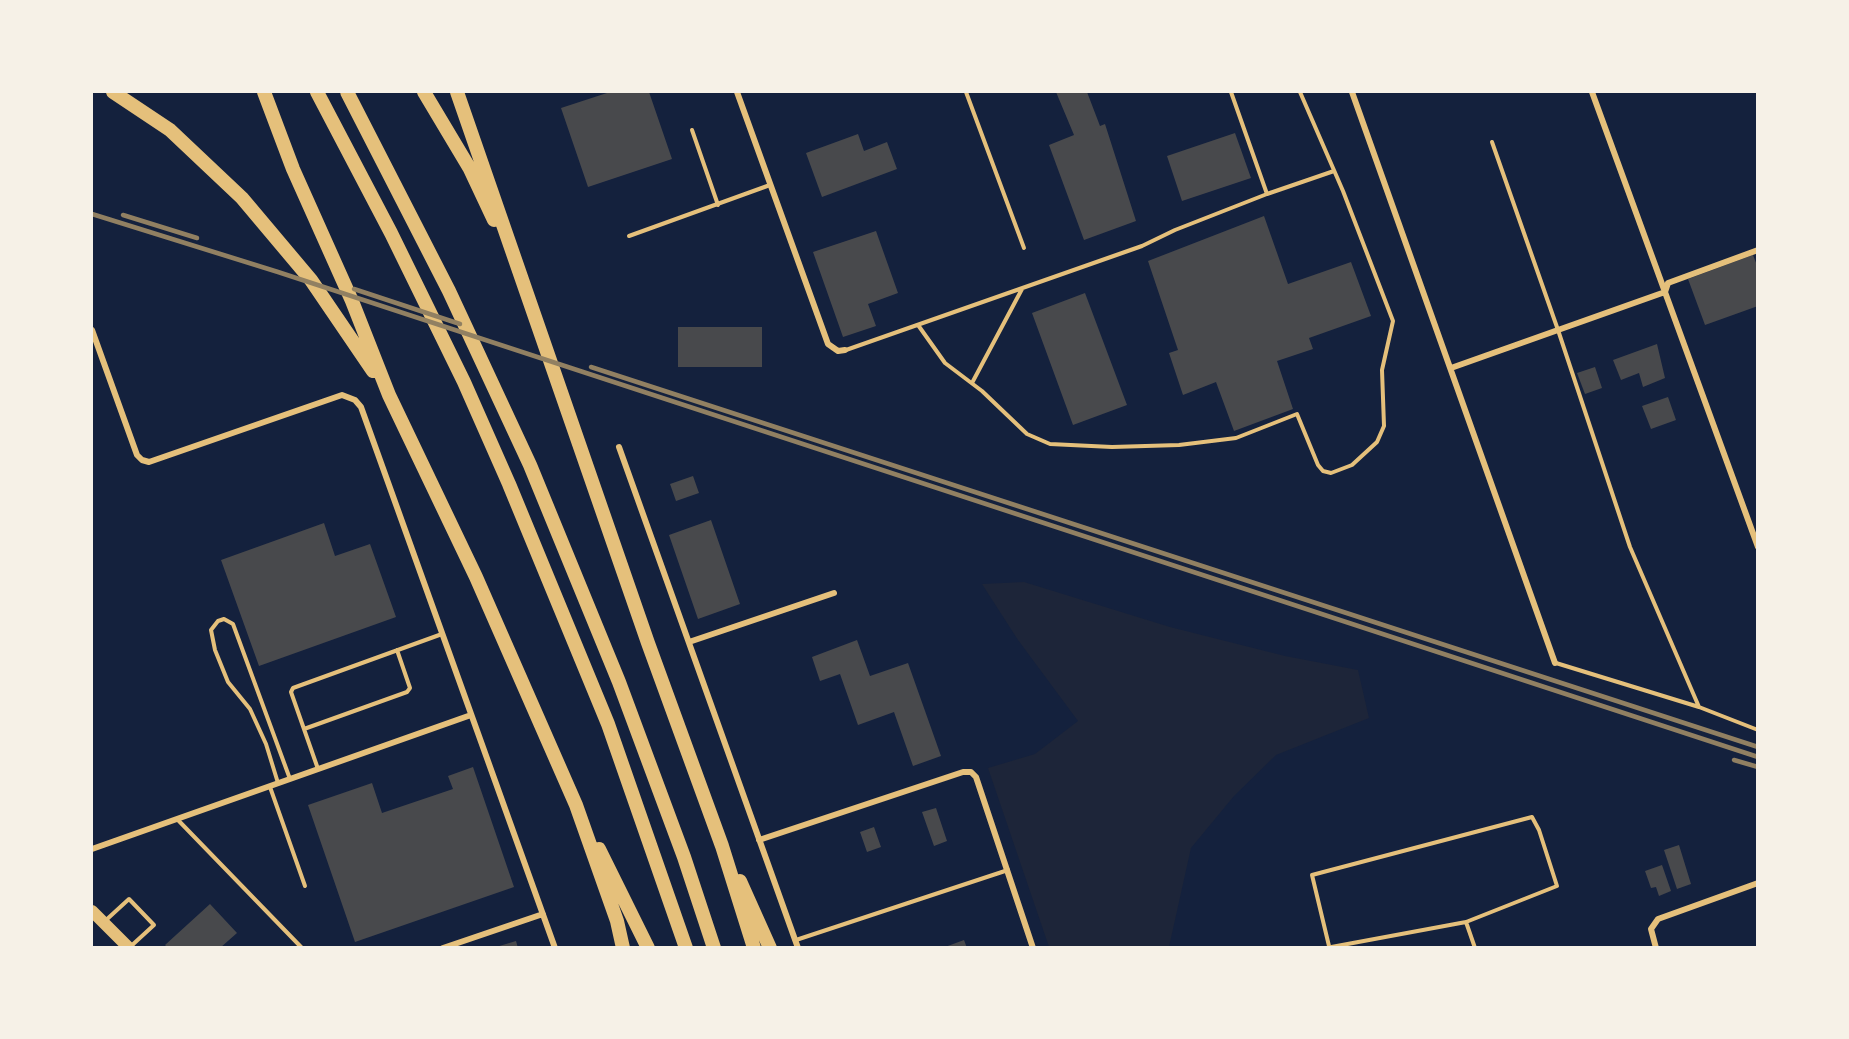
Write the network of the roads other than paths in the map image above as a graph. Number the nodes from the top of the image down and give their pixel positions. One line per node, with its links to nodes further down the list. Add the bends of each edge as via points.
1 (113, 92): 31 (highway, via 170,130 242,198 311,280)
2 (264, 92): 31 (highway)
3 (317, 92): 67 (highway, via 464,382 509,484 608,724)
4 (346, 92): 68 (highway, via 449,291 530,465 619,682)
5 (424, 92): 22 (highway, via 470,169)
6 (457, 92): 22 (highway)
7 (737, 92): 16 (street)
8 (966, 92): 20 (lane)
9 (1231, 92): 17 (lane)
10 (1300, 92): 15 (lane)
11 (1352, 92): 29 (street)
12 (1592, 92): 24 (street)
13 (692, 130): 18 (lane)
14 (1492, 142): 27 (lane)
15 (1335, 171): 17 (lane); 30 (lane, via 1393,321 1382,370 1384,426 1377,442 1352,465 1331,473 1323,471 1297,414 1236,438 1179,445 1050,444 1027,434)
16 (771, 185): 18 (lane); 28 (street, via 828,344 838,351)
17 (1267, 195): 23 (lane, via 1142,246)
18 (718, 205): 19 (lane)
19 (629, 236)
20 (1024, 248)
21 (1758, 250): 24 (street, via 1668,283)
22 (519, 273): 50 (highway)
23 (1022, 288): 25 (lane); 30 (lane)
24 (1665, 292): 27 (street); 33 (street)
25 (918, 325): 28 (lane); 30 (lane, via 945,363)
26 (92, 330): 35 (street, via 137,455 149,462 335,397 351,397 361,407)
27 (1558, 330): 29 (street); 39 (lane, via 1630,547)
28 (845, 350)
29 (1451, 368): 38 (street)
30 (971, 383)
31 (389, 395): 47 (highway, via 476,577)
32 (619, 447): 36 (street)
33 (1758, 547)
34 (834, 593): 36 (street)
35 (442, 634): 37 (lane); 40 (street)
36 (688, 642): 49 (street)
37 (397, 650): 41 (lane, via 293,688); 41 (lane, via 410,688 407,692)
38 (1555, 663): 39 (lane)
39 (1699, 706): 42 (lane)
40 (471, 715): 43 (street); 56 (street)
41 (304, 729): 43 (lane)
42 (1758, 730)
43 (318, 769): 44 (street)
44 (290, 779): 45 (street); 45 (lane, via 233,624 224,619 218,621 211,630 215,650 228,682 250,709)
45 (278, 783): 46 (street)
46 (270, 786): 48 (street); 54 (lane)
47 (576, 805): 65 (highway, via 618,921); 66 (highway)
48 (177, 819): 51 (street); 62 (lane)
49 (759, 840): 52 (street, via 971,772); 59 (street)
50 (722, 846): 69 (highway); 70 (highway)
51 (92, 849)
52 (1008, 870): 59 (lane); 71 (street)
53 (1758, 883): 73 (street, via 1658,919 1652,926)
54 (305, 886)
55 (92, 910): 57 (main road)
56 (543, 914): 63 (street); 64 (street)
57 (103, 922): 60 (main road); 60 (lane, via 129,899 154,925)
58 (1466, 922): 61 (lane); 61 (lane, via 1557,886 1532,817 1312,875); 72 (lane)
59 (796, 944)
60 (129, 947)
61 (1327, 947)
62 (302, 948)
63 (443, 948)
64 (555, 948)
65 (623, 948)
66 (648, 948)
67 (686, 948)
68 (714, 948)
69 (754, 948)
70 (770, 948)
71 (1033, 948)
72 (1474, 948)
73 (1656, 948)

